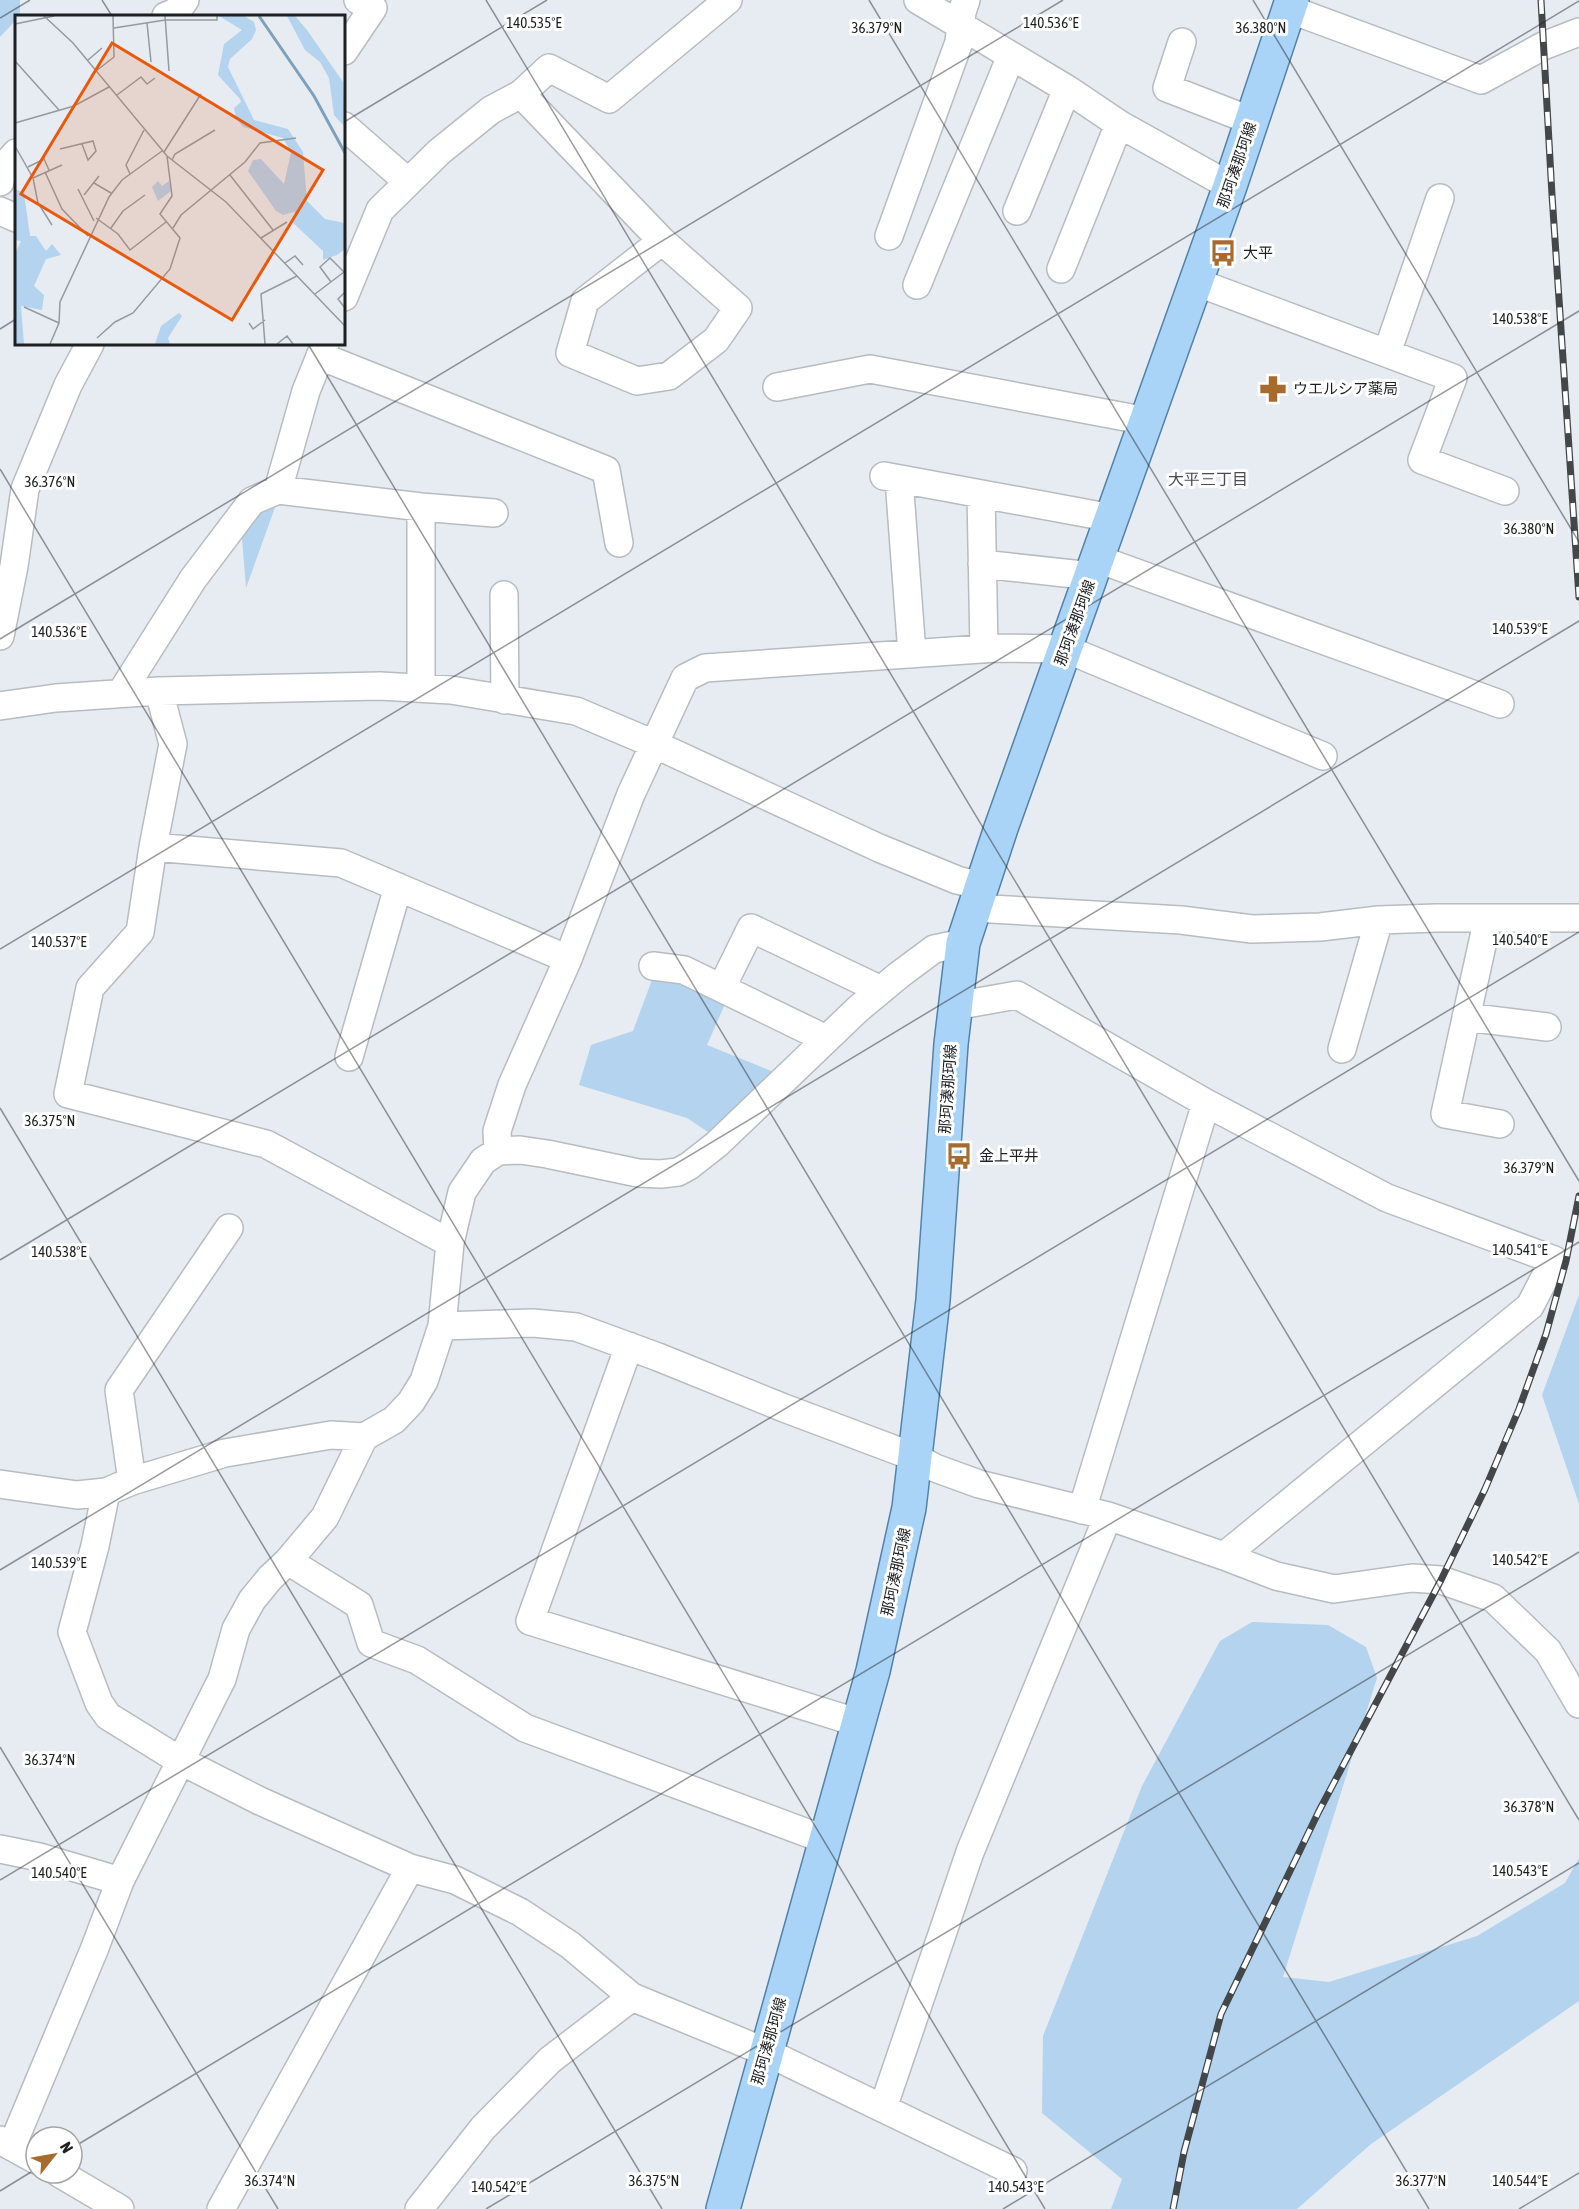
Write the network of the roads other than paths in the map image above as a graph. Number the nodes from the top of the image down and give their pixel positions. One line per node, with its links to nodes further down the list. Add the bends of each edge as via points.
1 (358, 0): 8 (street, via 373,8)
2 (728, 0): 11 (street, via 609,99 549,68)
3 (918, 0): 5 (street)
4 (1291, 4): 6 (street, via 1481,80 1543,46); 12 (main road, 那珂湊那珂線)
5 (964, 13): 9 (street); 23 (street, via 959,42)
6 (1579, 32)
7 (1182, 42): 12 (street, via 1167,88)
8 (345, 50)
9 (1011, 56): 10 (street); 27 (street)
10 (1067, 89): 13 (street); 21 (street)
11 (520, 94): 17 (street, via 491,110); 24 (street)
12 (1252, 121): 18 (main road, 那珂湊那珂線)
13 (1119, 124): 18 (street); 25 (street)
14 (345, 127): 17 (street)
15 (15, 154): 16 (street, via 3,168)
16 (0, 182)
17 (408, 182): 28 (street, via 380,210)
18 (1230, 186): 26 (main road, 那珂湊那珂線)
19 (1440, 198): 31 (street)
20 (0, 211): 22 (street)
21 (1017, 211)
22 (15, 218)
23 (888, 236)
24 (663, 241): 24 (street, via 585,301 570,353 637,381 669,376 716,340 738,308)
25 (1061, 269)
26 (1196, 282): 31 (street); 33 (main road, 那珂湊那珂線)
27 (917, 285)
28 (345, 295)
29 (89, 345): 44 (street, via 68,385 25,489)
30 (323, 350): 34 (street, via 306,391); 40 (street, via 606,470)
31 (1387, 353): 35 (street, via 1453,378 1422,460)
32 (777, 387): 33 (street, via 870,369)
33 (1147, 421): 39 (main road, 那珂湊那珂線)
34 (278, 490): 37 (street); 50 (street, via 252,501 193,579)
35 (1505, 491)
36 (981, 494): 39 (street); 41 (street); 47 (street, via 892,478)
37 (421, 507): 38 (street); 48 (street)
38 (494, 513)
39 (1112, 518): 42 (main road, 那珂湊那珂線)
40 (619, 543)
41 (982, 564): 42 (street); 45 (street)
42 (1095, 568): 46 (main road, 那珂湊那珂線); 52 (street)
43 (504, 595): 51 (street)
44 (0, 636)
45 (984, 649): 46 (street); 47 (street)
46 (1066, 649): 55 (street); 58 (main road, 那珂湊那珂線)
47 (912, 654): 54 (street, via 705,668 685,678)
48 (421, 687): 49 (street); 51 (street)
49 (159, 691): 50 (street); 56 (street, via 173,744)
50 (121, 693): 53 (street)
51 (505, 700): 54 (street, via 576,711)
52 (1500, 704)
53 (0, 706)
54 (654, 744): 58 (street, via 957,880); 63 (street)
55 (1323, 756)
56 (153, 847): 57 (street, via 341,863); 77 (street, via 140,932 90,988 68,1094 266,1144)
57 (398, 887): 63 (street); 72 (street)
58 (977, 897): 61 (street, via 1252,929); 62 (main road, 那珂湊那珂線)
59 (1488, 918): 60 (street); 61 (street); 68 (street)
60 (1579, 918)
61 (1379, 920): 71 (street)
62 (963, 943): 66 (street, via 934,949); 67 (main road, 那珂湊那珂線)
63 (568, 959): 75 (street, via 512,1085 497,1131)
64 (652, 966): 65 (street, via 684,970)
65 (722, 987): 66 (street, via 751,928); 70 (street)
66 (881, 990): 70 (street)
67 (955, 1006): 73 (street, via 1017,994); 81 (main road, 那珂湊那珂線)
68 (1466, 1017): 69 (street); 74 (street, via 1444,1114)
69 (1546, 1027)
70 (826, 1039): 75 (street, via 717,1144 678,1172 638,1173 547,1154)
71 (1342, 1049)
72 (350, 1057)
73 (1206, 1103): 85 (street); 87 (street, via 1387,1198 1554,1260 1530,1306)
74 (1500, 1124)
75 (498, 1151): 77 (street, via 483,1161 462,1192)
76 (229, 1228): 82 (street, via 119,1390)
77 (450, 1244): 78 (street)
78 (442, 1326): 79 (street, via 533,1323 576,1328); 80 (street, via 424,1381 411,1402 394,1420)
79 (628, 1346): 81 (street); 90 (street, via 530,1621)
80 (363, 1437): 82 (street, via 331,1435 225,1453); 88 (street, via 325,1517)
81 (917, 1458): 85 (street, via 979,1484); 90 (main road, 那珂湊那珂線, via 887,1612)
82 (132, 1481): 84 (street)
83 (0, 1484): 84 (street, via 77,1496)
84 (106, 1492): 91 (street, via 72,1632 99,1703 108,1716)
85 (1082, 1510): 86 (street)
86 (1108, 1516): 87 (street); 98 (street, via 970,1852)
87 (1224, 1556): 89 (street, via 1276,1576 1334,1589 1431,1579 1493,1598 1548,1651)
88 (288, 1561): 91 (street, via 252,1600 236,1629 222,1679); 92 (street, via 359,1605 370,1643 417,1660 525,1728)
89 (1579, 1704)
90 (859, 1723): 92 (main road, 那珂湊那珂線)
91 (179, 1760): 94 (street); 95 (street)
92 (826, 1840): 97 (main road, 那珂湊那珂線)
93 (0, 1849): 95 (street)
94 (410, 1868): 96 (street, via 455,1880 520,1911 570,1945); 104 (street)
95 (120, 1881): 99 (street, via 94,1950)
96 (632, 1997): 97 (street); 105 (street, via 549,2060 483,2128)
97 (766, 2052): 98 (street); 106 (main road, 那珂湊那珂線)
98 (883, 2108): 101 (street)
99 (6, 2143): 100 (street)
100 (24, 2153)
101 (1013, 2171)
102 (79, 2185): 103 (street)
103 (120, 2209)
104 (221, 2209)
105 (419, 2209)
106 (723, 2209)

